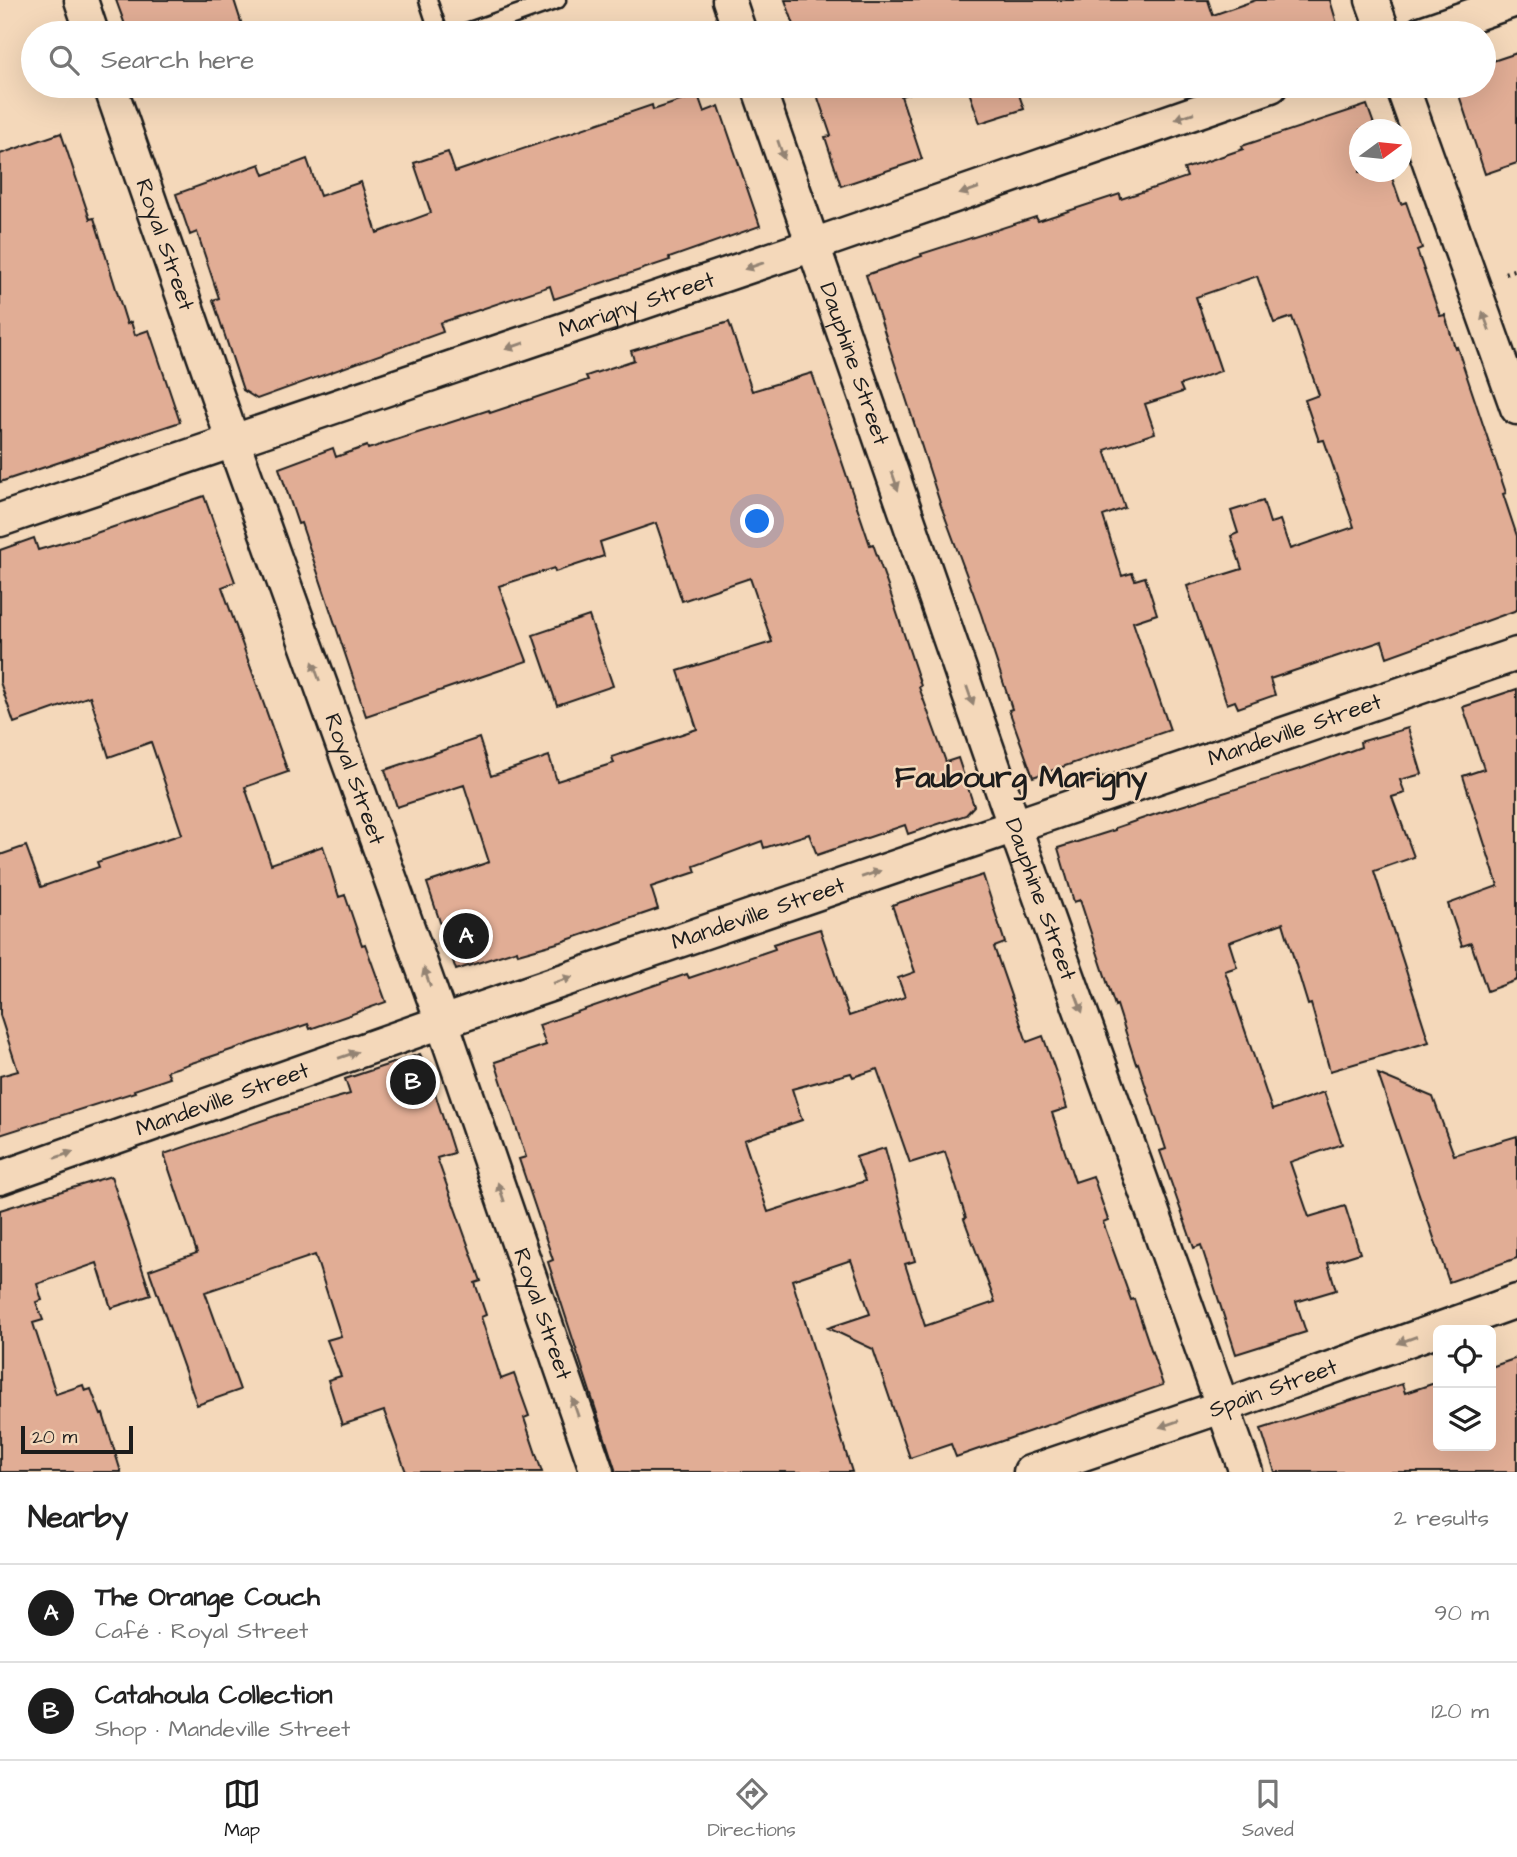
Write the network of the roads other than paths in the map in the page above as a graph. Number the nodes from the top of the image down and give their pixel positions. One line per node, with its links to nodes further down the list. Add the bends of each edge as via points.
1 (80, 0): 7 (street)
2 (428, 0): 8 (lane)
3 (556, 0): 9 (lane)
4 (729, 0): 10 (street)
5 (1372, 0): 11 (street)
6 (1517, 0): 12 (street)
7 (88, 21)
8 (435, 21)
9 (497, 21)
10 (736, 21)
11 (1380, 21)
12 (1455, 21)
13 (114, 98): 19 (street, Royal Street)
14 (762, 98): 17 (street, Dauphine Street, one-way to 17)
15 (1236, 98): 17 (street, Marigny Street, one-way to 17)
16 (1406, 98): 18 (street, one-way to 16)
17 (813, 245): 19 (street, Marigny Street, one-way to 19); 22 (street, Dauphine Street, one-way to 22)
18 (1517, 408)
19 (233, 441): 20 (street, Marigny Street); 23 (street, Royal Street, one-way to 19)
20 (0, 520)
21 (1517, 654): 22 (street, Mandeville Street)
22 (1014, 825): 23 (street, Mandeville Street, one-way to 22); 26 (street, Dauphine Street, one-way to 26)
23 (442, 1022): 24 (street, Mandeville Street, one-way to 23); 27 (street, Royal Street, one-way to 23)
24 (0, 1178)
25 (1517, 1301): 26 (street, Spain Street, one-way to 26)
26 (1224, 1406): 28 (street, Spain Street, one-way to 28); 29 (street, Dauphine Street)
27 (597, 1472)
28 (1030, 1472)
29 (1247, 1472)

